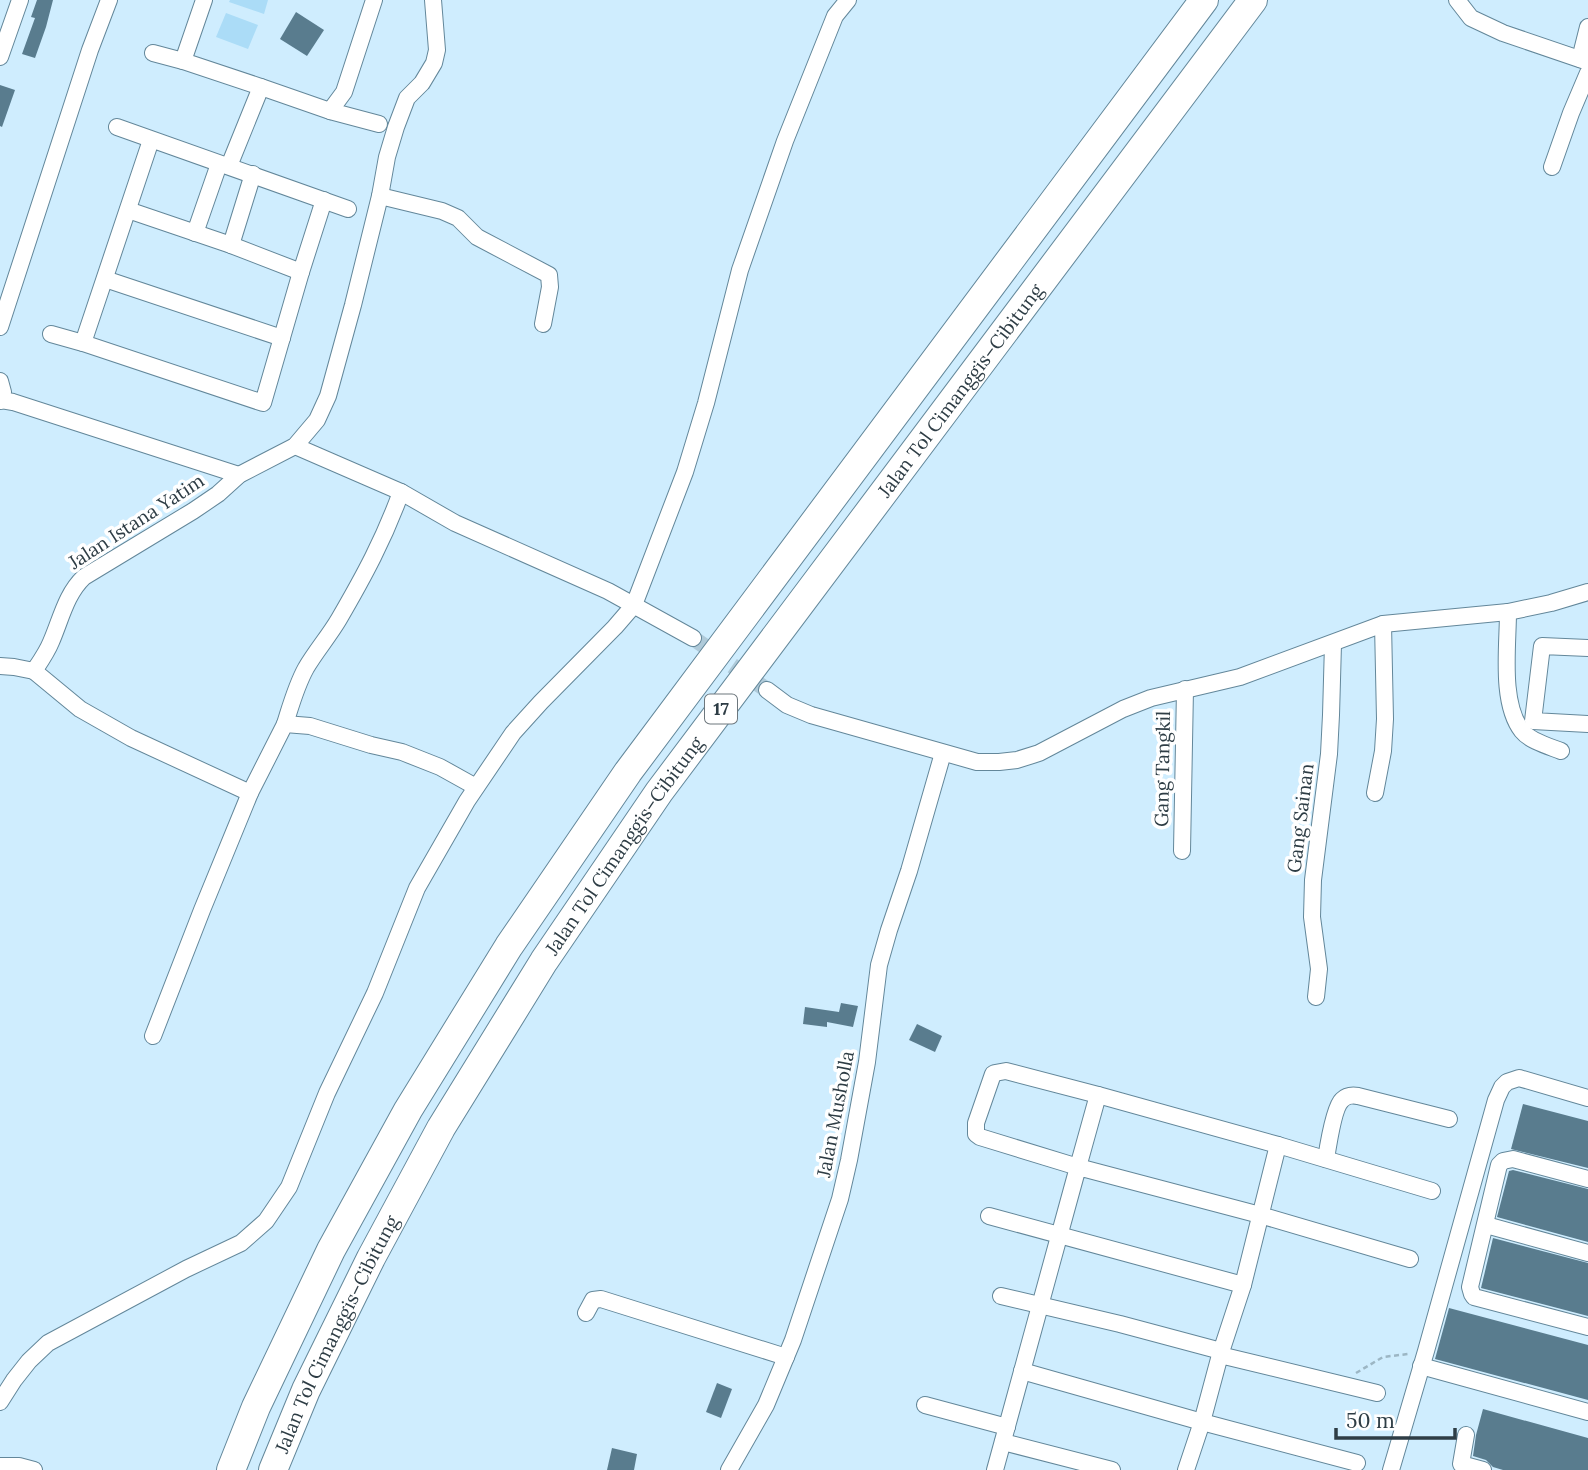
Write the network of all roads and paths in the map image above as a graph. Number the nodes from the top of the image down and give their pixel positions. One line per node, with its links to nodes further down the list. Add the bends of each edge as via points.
1 (18, 0): 12 (street)
2 (108, 0): 32 (street)
3 (204, 0): 13 (street)
4 (374, 0): 16 (street, via 344,92)
5 (433, 0): 23 (street, via 434,63 407,98 387,157)
6 (848, 0): 42 (street, via 835,16 785,141 740,270 685,472)
7 (1204, 0): 97 (highway, Jalan Tol Cimanggis–Cibitung / 17, via 636,761 509,946 408,1110 331,1250)
8 (1253, 0): 98 (highway, Jalan Tol Cimanggis–Cibitung / 17, via 659,792 544,961 441,1128 371,1258 306,1390)
9 (1457, 0): 14 (street, via 1471,18)
10 (1588, 27): 14 (street)
11 (153, 53): 13 (street)
12 (0, 57)
13 (183, 61): 15 (street)
14 (1585, 65): 21 (street)
15 (261, 87): 16 (street); 20 (street)
16 (330, 111): 17 (street)
17 (379, 124)
18 (117, 127): 19 (street)
19 (151, 140): 20 (street); 26 (street)
20 (224, 165): 22 (street); 27 (street)
21 (1552, 167)
22 (253, 174): 24 (street); 28 (street)
23 (380, 197): 31 (street, via 458,218 477,237 549,275); 38 (street, via 327,396 317,420)
24 (324, 200): 25 (street); 29 (street)
25 (348, 209)
26 (128, 210): 27 (street); 30 (street)
27 (195, 233): 28 (street)
28 (231, 245): 29 (street)
29 (301, 272): 34 (street)
30 (105, 279): 34 (street); 35 (street)
31 (544, 324)
32 (0, 327)
33 (51, 334): 35 (street)
34 (282, 338): 35 (street, via 263,403)
35 (83, 343)
36 (0, 380): 37 (street)
37 (0, 401): 39 (street)
38 (295, 446): 39 (street, Jalan Istana Yatim); 40 (street)
39 (239, 475): 49 (street, Jalan Istana Yatim, via 193,511 83,577)
40 (401, 492): 42 (street, via 456,523); 52 (street, via 364,575 307,667)
41 (1588, 592): 43 (street)
42 (634, 605): 45 (street); 56 (street, via 513,733)
43 (1508, 612): 44 (street); 54 (street, via 1512,710 1523,733)
44 (1383, 624): 46 (street); 58 (street, via 1385,719)
45 (693, 638)
46 (1333, 644): 50 (street, via 1240,677); 60 (street, Gang Sainan, via 1329,754 1313,880 1312,918 1319,969)
47 (1588, 648): 53 (street, via 1542,646 1533,721)
48 (0, 666): 49 (street)
49 (34, 671): 57 (street, via 80,709 131,738)
50 (1185, 689): 55 (street, via 1132,705 1017,760 977,762); 59 (street, Gang Tangkil)
51 (766, 690): 55 (street, via 811,715)
52 (285, 724): 56 (street, via 310,726 402,752); 57 (street)
53 (1588, 724)
54 (1561, 751)
55 (943, 753): 82 (street, Jalan Musholla, via 879,965 867,1062 840,1199)
56 (476, 787): 87 (street, via 416,888 289,1187 266,1221 241,1243 48,1343)
57 (250, 793): 61 (street)
58 (1375, 793)
59 (1182, 851)
60 (1316, 997)
61 (153, 1036)
62 (1098, 1095): 65 (street); 67 (street); 67 (street, via 999,1071 993,1074 976,1124 980,1138)
63 (1588, 1098): 83 (street, via 1519,1078 1502,1087)
64 (1449, 1119): 66 (street, via 1347,1096 1337,1107)
65 (1278, 1145): 66 (street); 70 (street)
66 (1326, 1159): 69 (street)
67 (1078, 1167): 70 (street); 73 (street)
68 (1588, 1179): 72 (street, via 1513,1159 1503,1161)
69 (1432, 1191)
70 (1260, 1215): 75 (street); 76 (street)
71 (989, 1216): 73 (street)
72 (1486, 1224): 74 (street); 80 (street, via 1470,1287 1474,1297)
73 (1059, 1235): 76 (street); 78 (street)
74 (1588, 1253)
75 (1410, 1259)
76 (1243, 1284): 81 (street)
77 (1001, 1296): 78 (street)
78 (1040, 1304): 81 (street); 84 (street)
79 (586, 1313): 82 (street, via 593,1300 601,1299)
80 (1588, 1327)
81 (1220, 1353): 85 (street); 90 (street)
82 (786, 1357): 99 (street, Jalan Musholla, via 766,1405)
83 (1424, 1358): 85 (path, via 1383,1357); 89 (street); 103 (street)
84 (1022, 1371): 90 (street); 91 (street)
85 (1339, 1384): 86 (street)
86 (1377, 1393)
87 (0, 1402)
88 (925, 1405): 91 (street)
89 (1588, 1412)
90 (1202, 1422): 93 (street); 102 (street)
91 (1005, 1434): 100 (street); 101 (street)
92 (1466, 1435): 95 (street)
93 (1357, 1463)
94 (0, 1466): 96 (street)
95 (1460, 1467): 104 (street)
96 (34, 1470)
97 (231, 1470)
98 (273, 1470)
99 (729, 1470)
100 (995, 1470)
101 (1112, 1470)
102 (1186, 1470)
103 (1391, 1470)
104 (1483, 1470)

